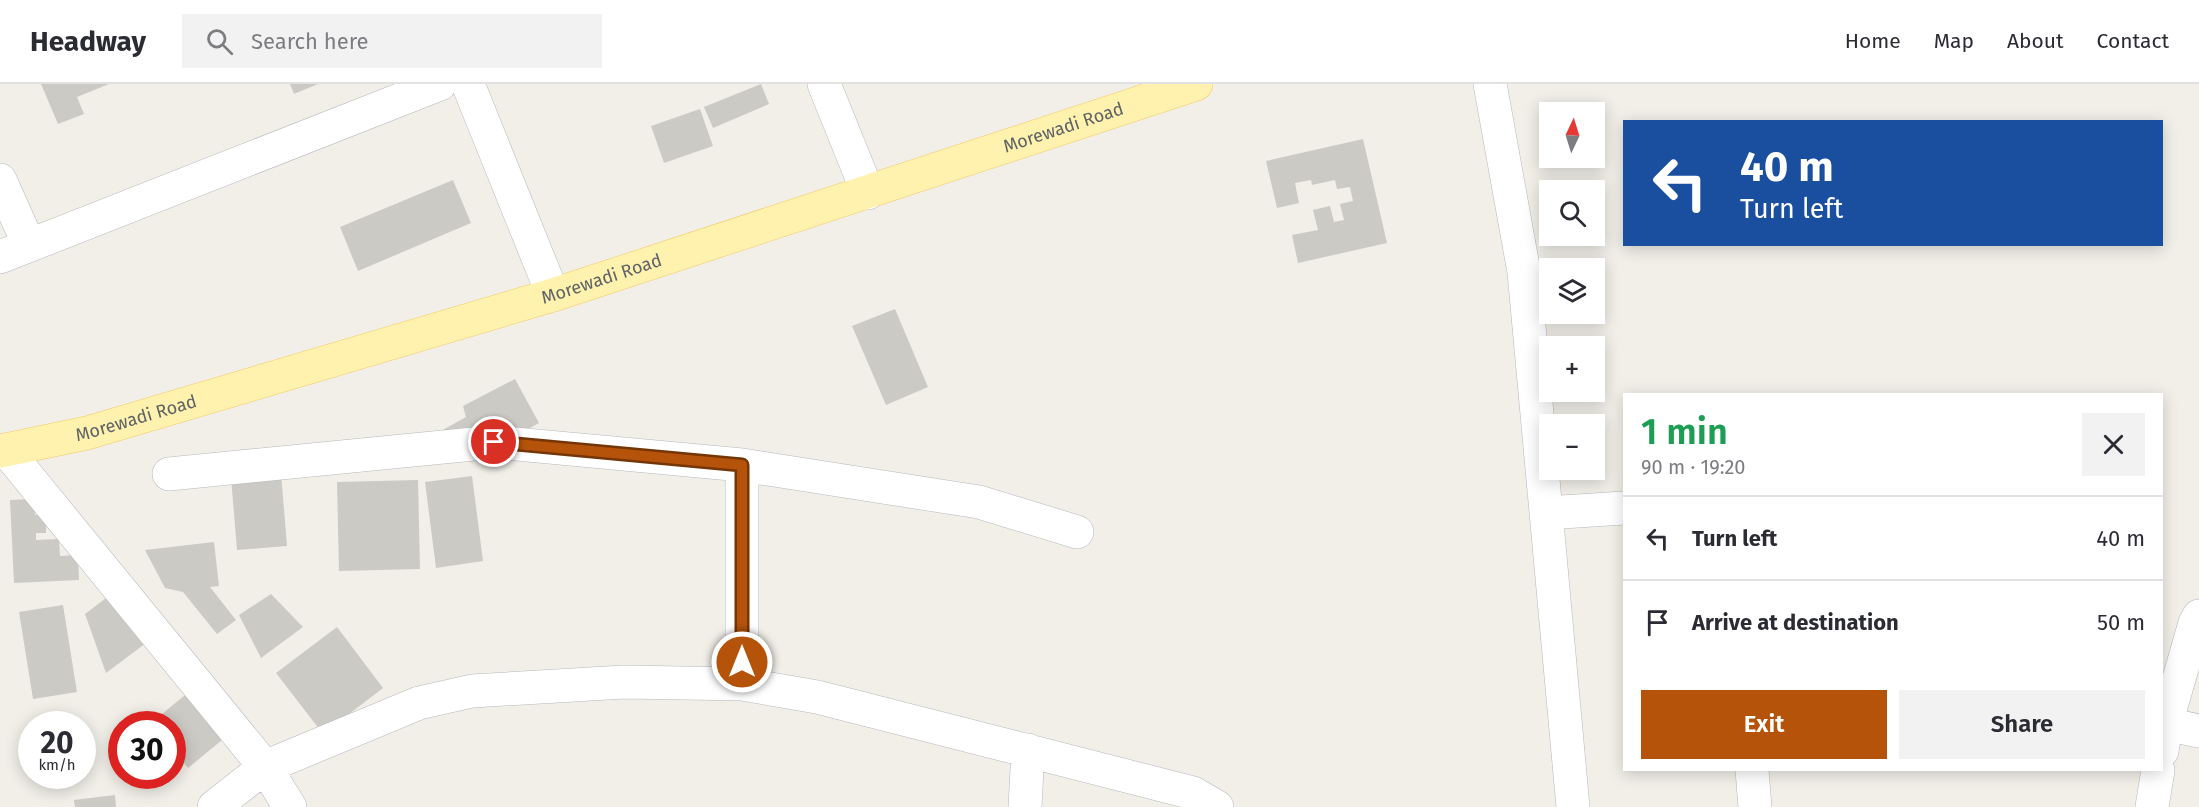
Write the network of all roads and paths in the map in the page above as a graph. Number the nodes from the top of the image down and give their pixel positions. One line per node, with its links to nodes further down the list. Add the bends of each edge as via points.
1 (440, 84): 8 (street)
2 (468, 84): 9 (street)
3 (824, 84): 7 (street)
4 (1196, 84): 7 (main road, Morewadi Road)
5 (1490, 84): 14 (street, via 1524,272)
6 (0, 180): 8 (street)
7 (868, 193): 9 (main road, Morewadi Road)
8 (14, 251)
9 (553, 295): 10 (main road, Morewadi Road, via 87,433)
10 (3, 450): 21 (street)
11 (742, 465): 12 (street, via 494,442); 15 (street, via 980,502); 17 (street)
12 (169, 474)
13 (1623, 508): 14 (street)
14 (1546, 513): 28 (street)
15 (1077, 532)
16 (2199, 616): 19 (street)
17 (742, 684): 20 (street, via 817,697); 21 (street, via 624,682 472,691 419,703)
18 (2199, 731): 19 (street)
19 (2164, 738)
20 (1028, 750): 26 (street); 27 (street, via 1193,793)
21 (265, 767): 24 (street); 25 (street)
22 (1752, 771): 29 (street)
23 (2158, 771): 30 (street)
24 (214, 807)
25 (290, 807)
26 (1026, 807)
27 (1217, 807)
28 (1573, 807)
29 (1755, 807)
30 (2152, 807)

